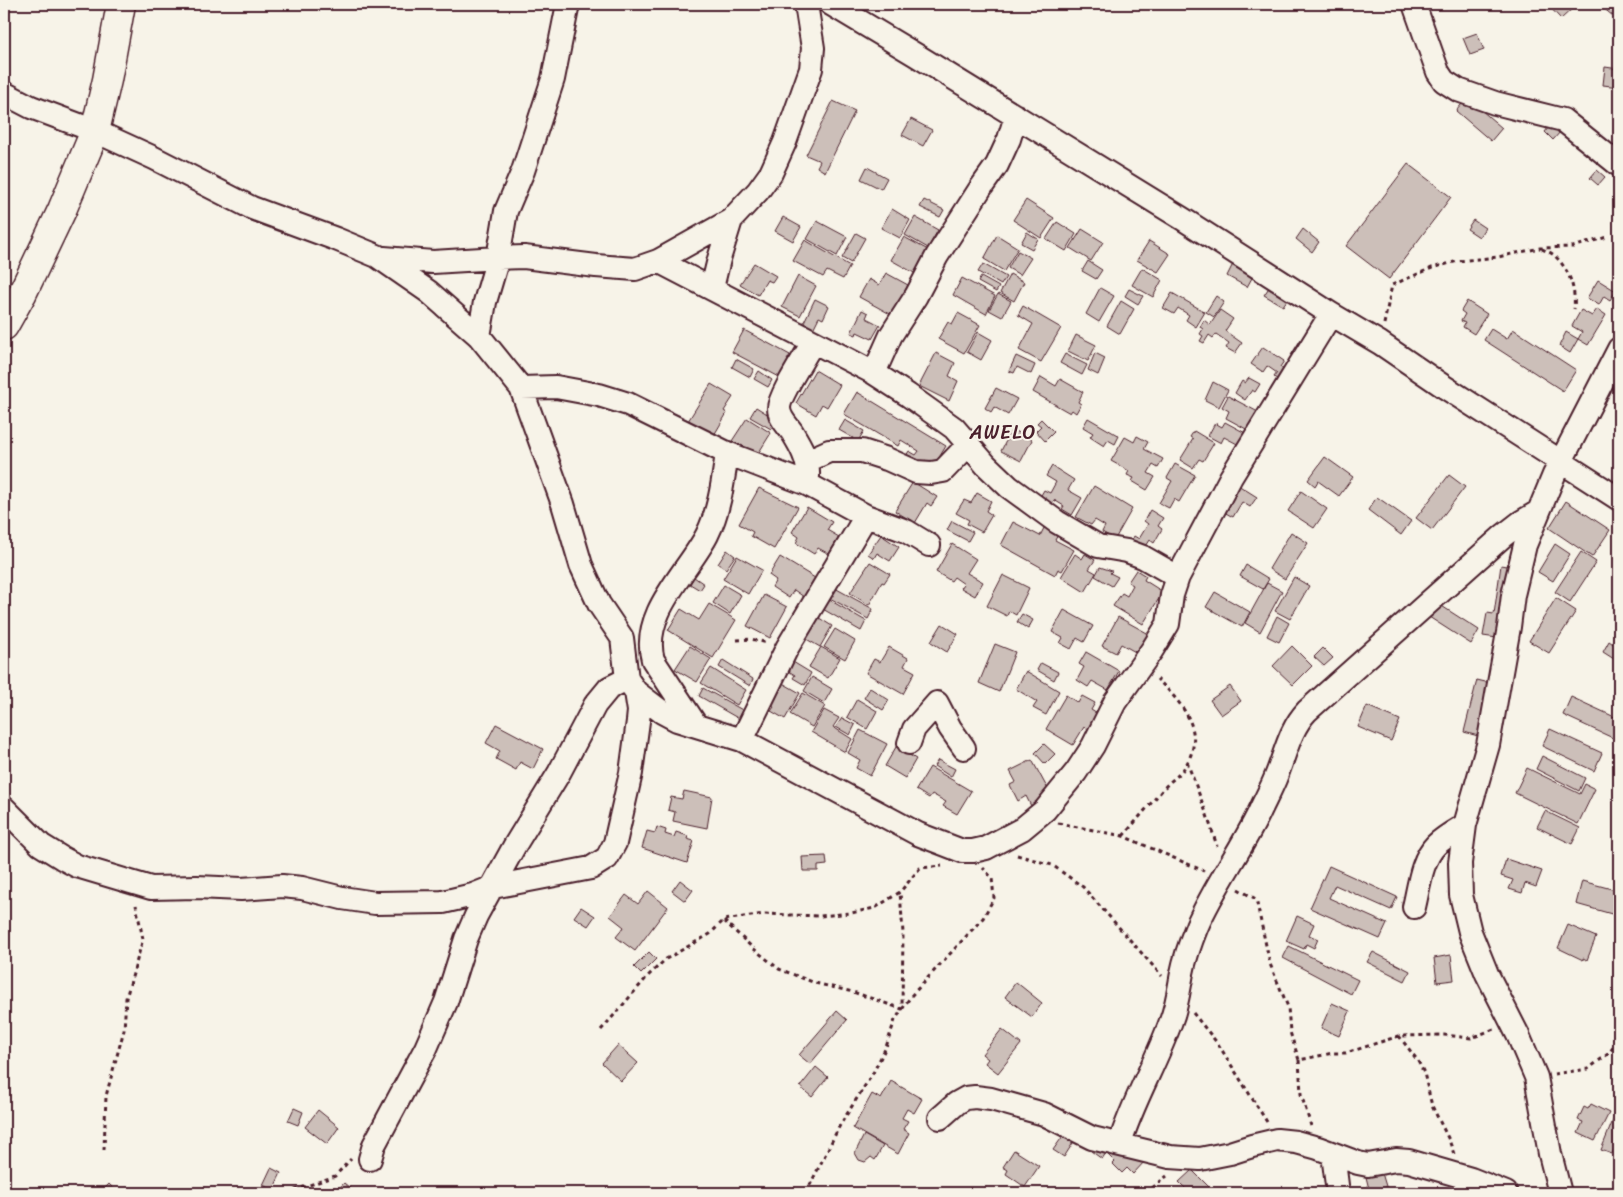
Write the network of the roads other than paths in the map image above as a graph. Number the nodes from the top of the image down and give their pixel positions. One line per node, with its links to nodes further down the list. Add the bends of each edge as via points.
1 (122, 4): 8 (main road)
2 (568, 4): 12 (street, via 553,79 523,171 506,211)
3 (806, 4): 10 (street, via 813,48 811,68 771,173)
4 (830, 4): 7 (street)
5 (1414, 4): 9 (street, via 1444,81 1458,90 1495,103 1563,120)
6 (4, 93): 8 (street)
7 (1016, 116): 15 (street); 20 (street, via 997,165 937,256 891,335)
8 (94, 131): 11 (street, via 252,208); 16 (main road, via 58,218)
9 (1619, 165)
10 (731, 220): 13 (street); 14 (street)
11 (377, 256): 12 (street, via 433,262); 17 (street, via 429,292)
12 (498, 258): 13 (street, via 540,258 635,269); 17 (street)
13 (658, 261): 14 (street)
14 (712, 288): 18 (street)
15 (1331, 314): 25 (street); 31 (street, via 1231,477)
16 (4, 326)
17 (479, 336): 21 (street)
18 (813, 342): 20 (street); 24 (street, via 779,408)
19 (1619, 349): 25 (street)
20 (874, 373): 22 (street, via 930,410)
21 (521, 388): 23 (street, via 556,387 617,400); 32 (street, via 563,504 581,565 599,604 622,638)
22 (969, 444): 24 (street, via 943,471 931,473 916,472 855,450 829,451); 31 (street, via 1009,487 1075,533 1098,546 1143,557)
23 (727, 453): 26 (street); 33 (street, via 718,508 707,534 664,601 651,641 653,660)
24 (807, 461): 26 (street)
25 (1560, 462): 27 (street); 28 (street)
26 (807, 484): 29 (street)
27 (1619, 499)
28 (1538, 512): 38 (street, via 1525,545 1513,595 1488,745); 42 (street, via 1502,536 1299,721 1259,814 1191,941 1172,1019)
29 (866, 516): 30 (street); 34 (street, via 787,648)
30 (929, 544)
31 (1178, 577): 34 (street, via 1168,624 1114,702 1093,746 1076,772 1036,819 979,849 962,851 918,834)
32 (631, 686): 33 (street, via 662,712); 39 (street, via 609,688 595,706); 39 (street, via 639,711 635,746 610,855 591,868)
33 (696, 725): 34 (street)
34 (742, 740)
35 (909, 743): 36 (street, via 914,729 936,703)
36 (964, 748)
37 (4, 808): 39 (street, via 51,852 77,866 160,889 291,887 374,903 443,902)
38 (1465, 825): 40 (street, via 1440,841 1430,852); 47 (street, via 1460,863 1464,912 1477,952 1536,1077)
39 (493, 887): 44 (street, via 466,939 446,1002 426,1048 374,1146)
40 (1414, 907)
41 (940, 1118): 42 (street, via 966,1098 990,1099 1044,1114 1092,1138)
42 (1120, 1143): 43 (street, via 1170,1157 1200,1159 1278,1140)
43 (1325, 1151): 45 (street); 46 (street, via 1368,1165 1409,1161)
44 (362, 1158)
45 (1338, 1193)
46 (1506, 1193)
47 (1560, 1193)

